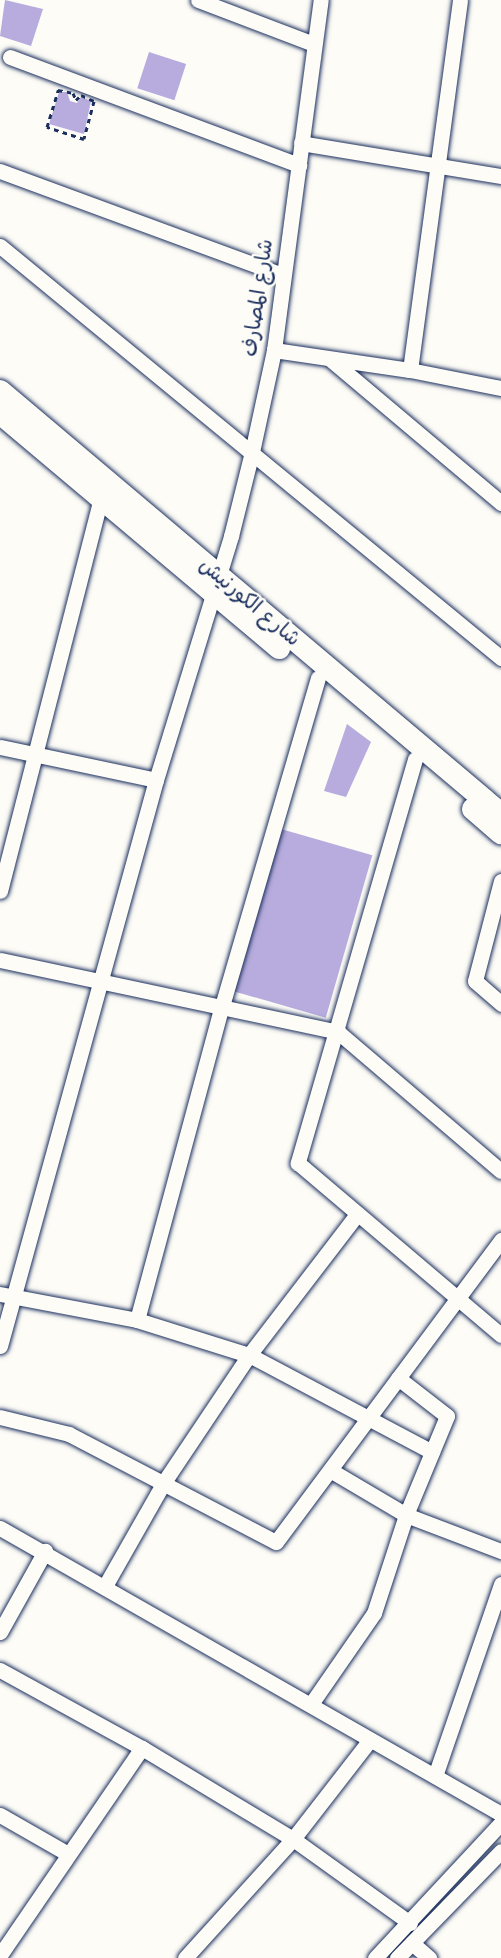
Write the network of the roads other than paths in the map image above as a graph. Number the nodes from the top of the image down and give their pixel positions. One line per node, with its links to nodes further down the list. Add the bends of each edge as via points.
1 (198, 0): 4 (street)
2 (321, 0): 4 (street, شارع المصارف)
3 (460, 0): 8 (street)
4 (314, 44): 6 (street, شارع المصارف)
5 (10, 57): 7 (street)
6 (301, 143): 7 (street, شارع المصارف); 8 (street)
7 (299, 165): 12 (street, شارع المصارف)
8 (438, 166): 10 (street); 15 (street)
9 (0, 171): 12 (street)
10 (501, 176)
11 (0, 246): 19 (street)
12 (282, 275): 13 (street, شارع المصارف)
13 (274, 350): 14 (street); 19 (street, شارع المصارف)
14 (330, 359): 15 (street); 21 (street)
15 (410, 370): 16 (street)
16 (501, 388)
17 (0, 391): 22 (street, شارع الكورنيش)
18 (1, 418): 20 (street, شارع الكورنيش)
19 (252, 452): 22 (street, شارع المصارف); 23 (street)
20 (101, 498): 22 (street, شارع الكورنيش); 26 (street)
21 (501, 503)
22 (216, 587): 24 (street, شارع الكورنيش); 28 (street, شارع المصارف); 29 (street, شارع الكورنيش)
23 (501, 658)
24 (318, 678): 27 (street, شارع الكورنيش); 36 (street)
25 (0, 747): 26 (street)
26 (35, 756): 28 (street); 32 (street)
27 (415, 759): 30 (street, شارع الكورنيش); 37 (street)
28 (156, 780): 34 (street, شارع المصارف)
29 (501, 814)
30 (501, 833)
31 (501, 881): 35 (street, via 475,981)
32 (0, 891)
33 (0, 960): 34 (street)
34 (102, 979): 36 (street); 41 (street, شارع المصارف)
35 (501, 1004)
36 (222, 1006): 37 (street); 43 (street)
37 (338, 1032): 38 (street); 39 (street, via 298,1163)
38 (501, 1171)
39 (357, 1214): 42 (street); 46 (street)
40 (501, 1240): 42 (street)
41 (7, 1296): 43 (street); 45 (street, شارع المصارف)
42 (456, 1300): 44 (street); 47 (street)
43 (137, 1320): 46 (street)
44 (501, 1335)
45 (0, 1346)
46 (249, 1354): 48 (street); 52 (street)
47 (398, 1378): 48 (street); 50 (street, via 447,1416)
48 (370, 1416): 50 (street); 51 (street)
49 (0, 1417): 52 (street, via 69,1434)
50 (432, 1452): 53 (street)
51 (330, 1470): 52 (street, via 276,1542); 53 (street)
52 (164, 1482): 58 (street)
53 (406, 1515): 56 (street); 61 (street, via 374,1613)
54 (0, 1528): 55 (street)
55 (45, 1551): 58 (street); 59 (street)
56 (501, 1551)
57 (501, 1584): 64 (street)
58 (105, 1586): 61 (street)
59 (0, 1632)
60 (0, 1670): 63 (street)
61 (311, 1704): 62 (street)
62 (369, 1741): 64 (street); 68 (street)
63 (142, 1748): 68 (street); 70 (street)
64 (435, 1776): 65 (street)
65 (501, 1814)
66 (0, 1815): 70 (street)
67 (501, 1823): 71 (street)
68 (293, 1839): 71 (street); 74 (street)
69 (501, 1851): 72 (street)
70 (68, 1854): 73 (street)
71 (410, 1923): 75 (street)
72 (412, 1942): 76 (street); 77 (street)
73 (0, 1955)
74 (185, 1958)
75 (375, 1958)
76 (396, 1958)
77 (429, 1958)

